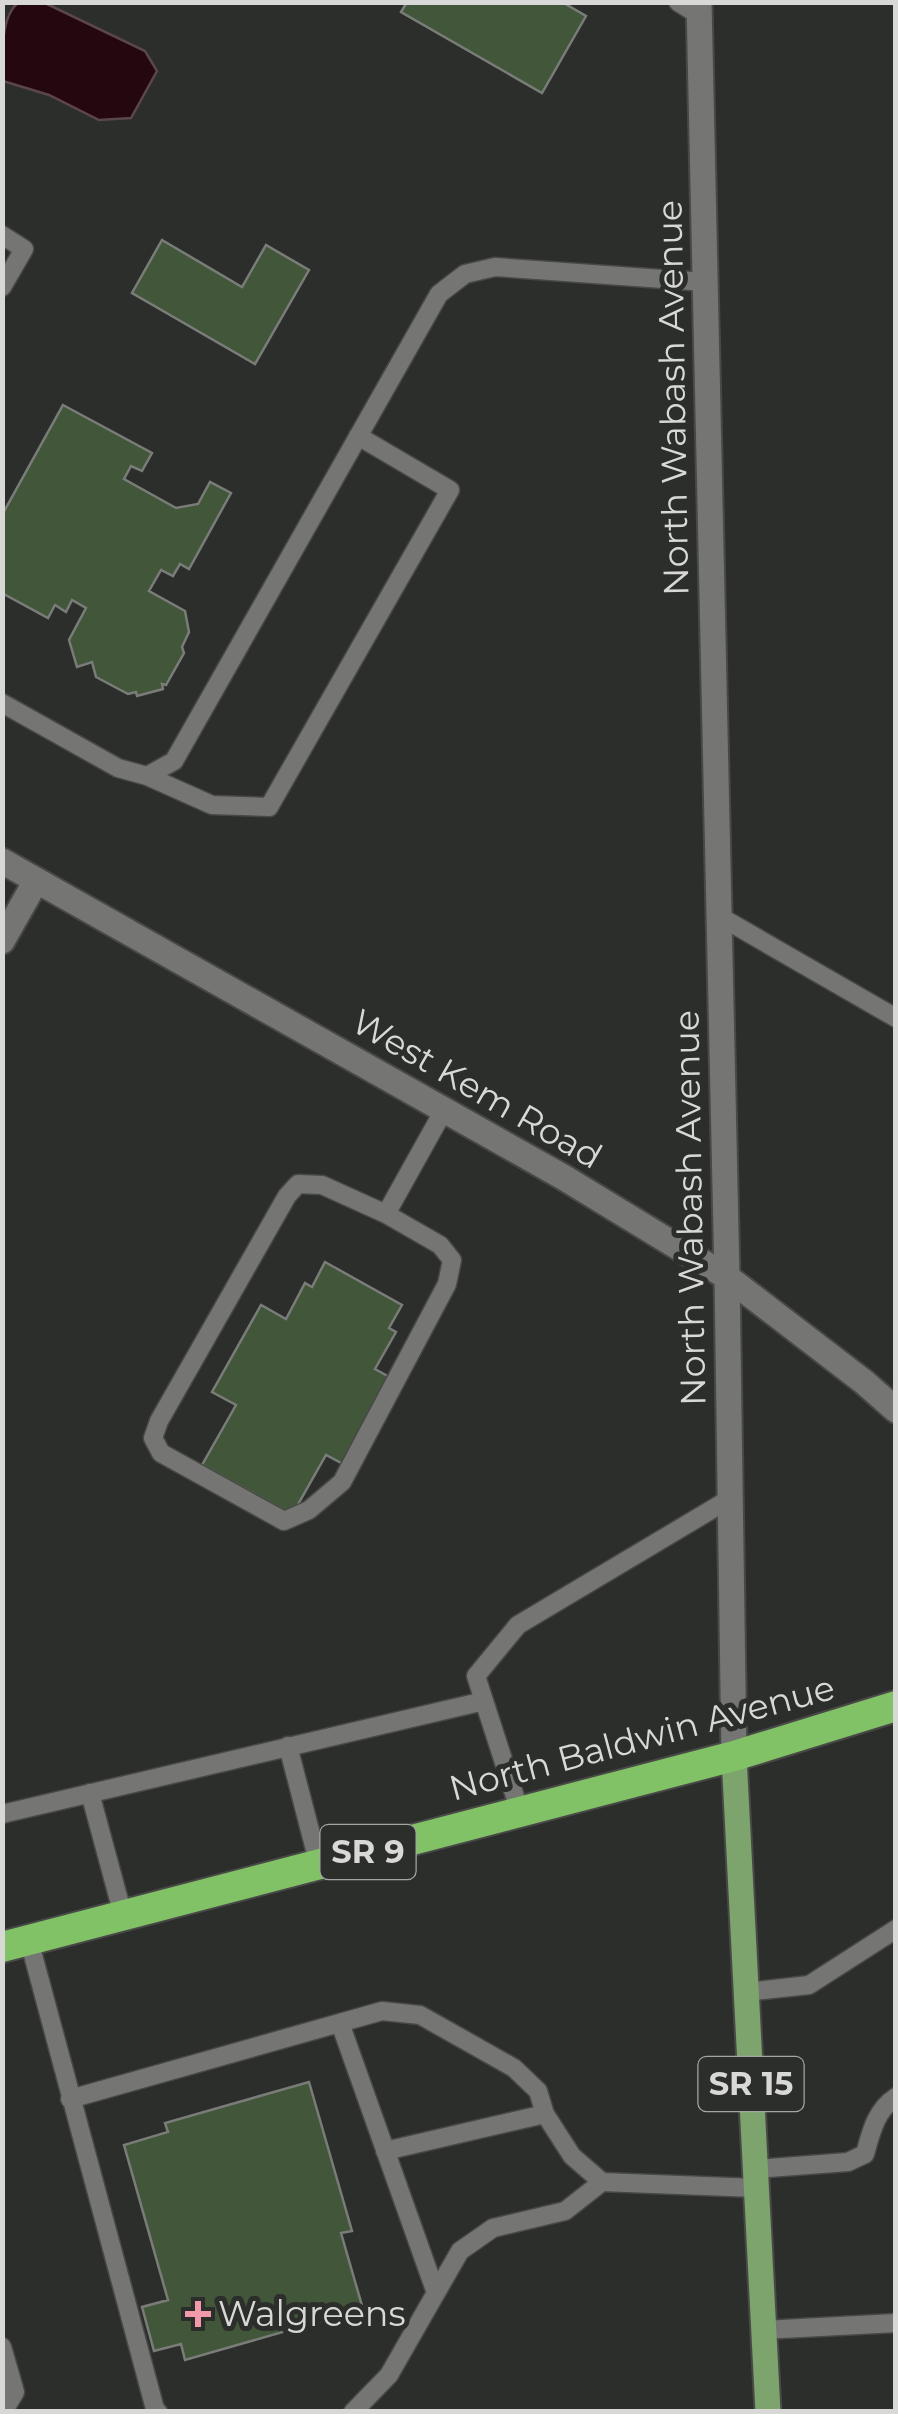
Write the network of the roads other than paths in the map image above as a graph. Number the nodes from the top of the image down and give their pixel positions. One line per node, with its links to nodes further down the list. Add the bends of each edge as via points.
1 (692, 7): 3 (main road, North Wabash Avenue)
2 (2, 236): 4 (lane, via 24,249)
3 (705, 282): 5 (lane, via 494,267 465,274 440,294); 10 (main road, North Wabash Avenue)
4 (2, 287)
5 (358, 436): 7 (lane, via 174,761); 7 (lane, via 450,490 269,807 212,805)
6 (2, 703): 7 (lane, via 118,768)
7 (147, 776)
8 (2, 861): 9 (main road, West Kem Road)
9 (36, 881): 11 (main road); 13 (main road, West Kem Road)
10 (719, 916): 12 (lane); 15 (main road, North Wabash Avenue)
11 (2, 941)
12 (896, 1018)
13 (444, 1110): 14 (lane); 15 (main road, West Kem Road)
14 (386, 1214): 14 (lane, via 452,1260 447,1284 342,1482 309,1510 284,1520 161,1453 152,1438 159,1421 298,1184 322,1185)
15 (728, 1277): 16 (main road, West Kem Road); 17 (main road, North Wabash Avenue)
16 (896, 1410)
17 (730, 1498): 18 (lane, via 518,1625 476,1676); 21 (main road, North Wabash Avenue)
18 (484, 1701): 20 (lane); 23 (lane)
19 (896, 1706): 21 (highway, North Baldwin Avenue / SR 9)
20 (288, 1746): 22 (lane); 25 (lane)
21 (734, 1756): 23 (highway, North Baldwin Avenue / SR 9); 29 (main road, North Wabash Avenue / SR 15)
22 (90, 1793): 24 (lane); 26 (lane)
23 (520, 1812): 25 (highway, North Baldwin Avenue / SR 9)
24 (2, 1814)
25 (318, 1865): 26 (highway, North Baldwin Avenue / SR 9)
26 (124, 1916): 28 (highway, North Baldwin Avenue / SR 9)
27 (896, 1929): 29 (lane, via 809,1985)
28 (16, 1944): 32 (lane)
29 (746, 1992): 35 (main road, North Wabash Avenue / SR 15)
30 (340, 2023): 32 (lane); 33 (lane, via 382,2011 420,2015 514,2068 538,2091); 34 (lane)
31 (896, 2097): 35 (lane, via 884,2104 865,2154)
32 (70, 2099): 42 (lane)
33 (545, 2114): 34 (lane); 36 (lane, via 572,2156)
34 (385, 2151): 37 (lane)
35 (756, 2179): 36 (lane); 39 (main road, North Wabash Avenue / SR 15)
36 (602, 2182): 37 (lane, via 565,2211 493,2228 460,2251)
37 (436, 2293): 43 (lane, via 389,2374)
38 (896, 2323): 39 (lane)
39 (763, 2330): 44 (main road, North Wabash Avenue / SR 15)
40 (2, 2347): 41 (lane, via 15,2392)
41 (4, 2412)
42 (158, 2412)
43 (353, 2412)
44 (768, 2412)

